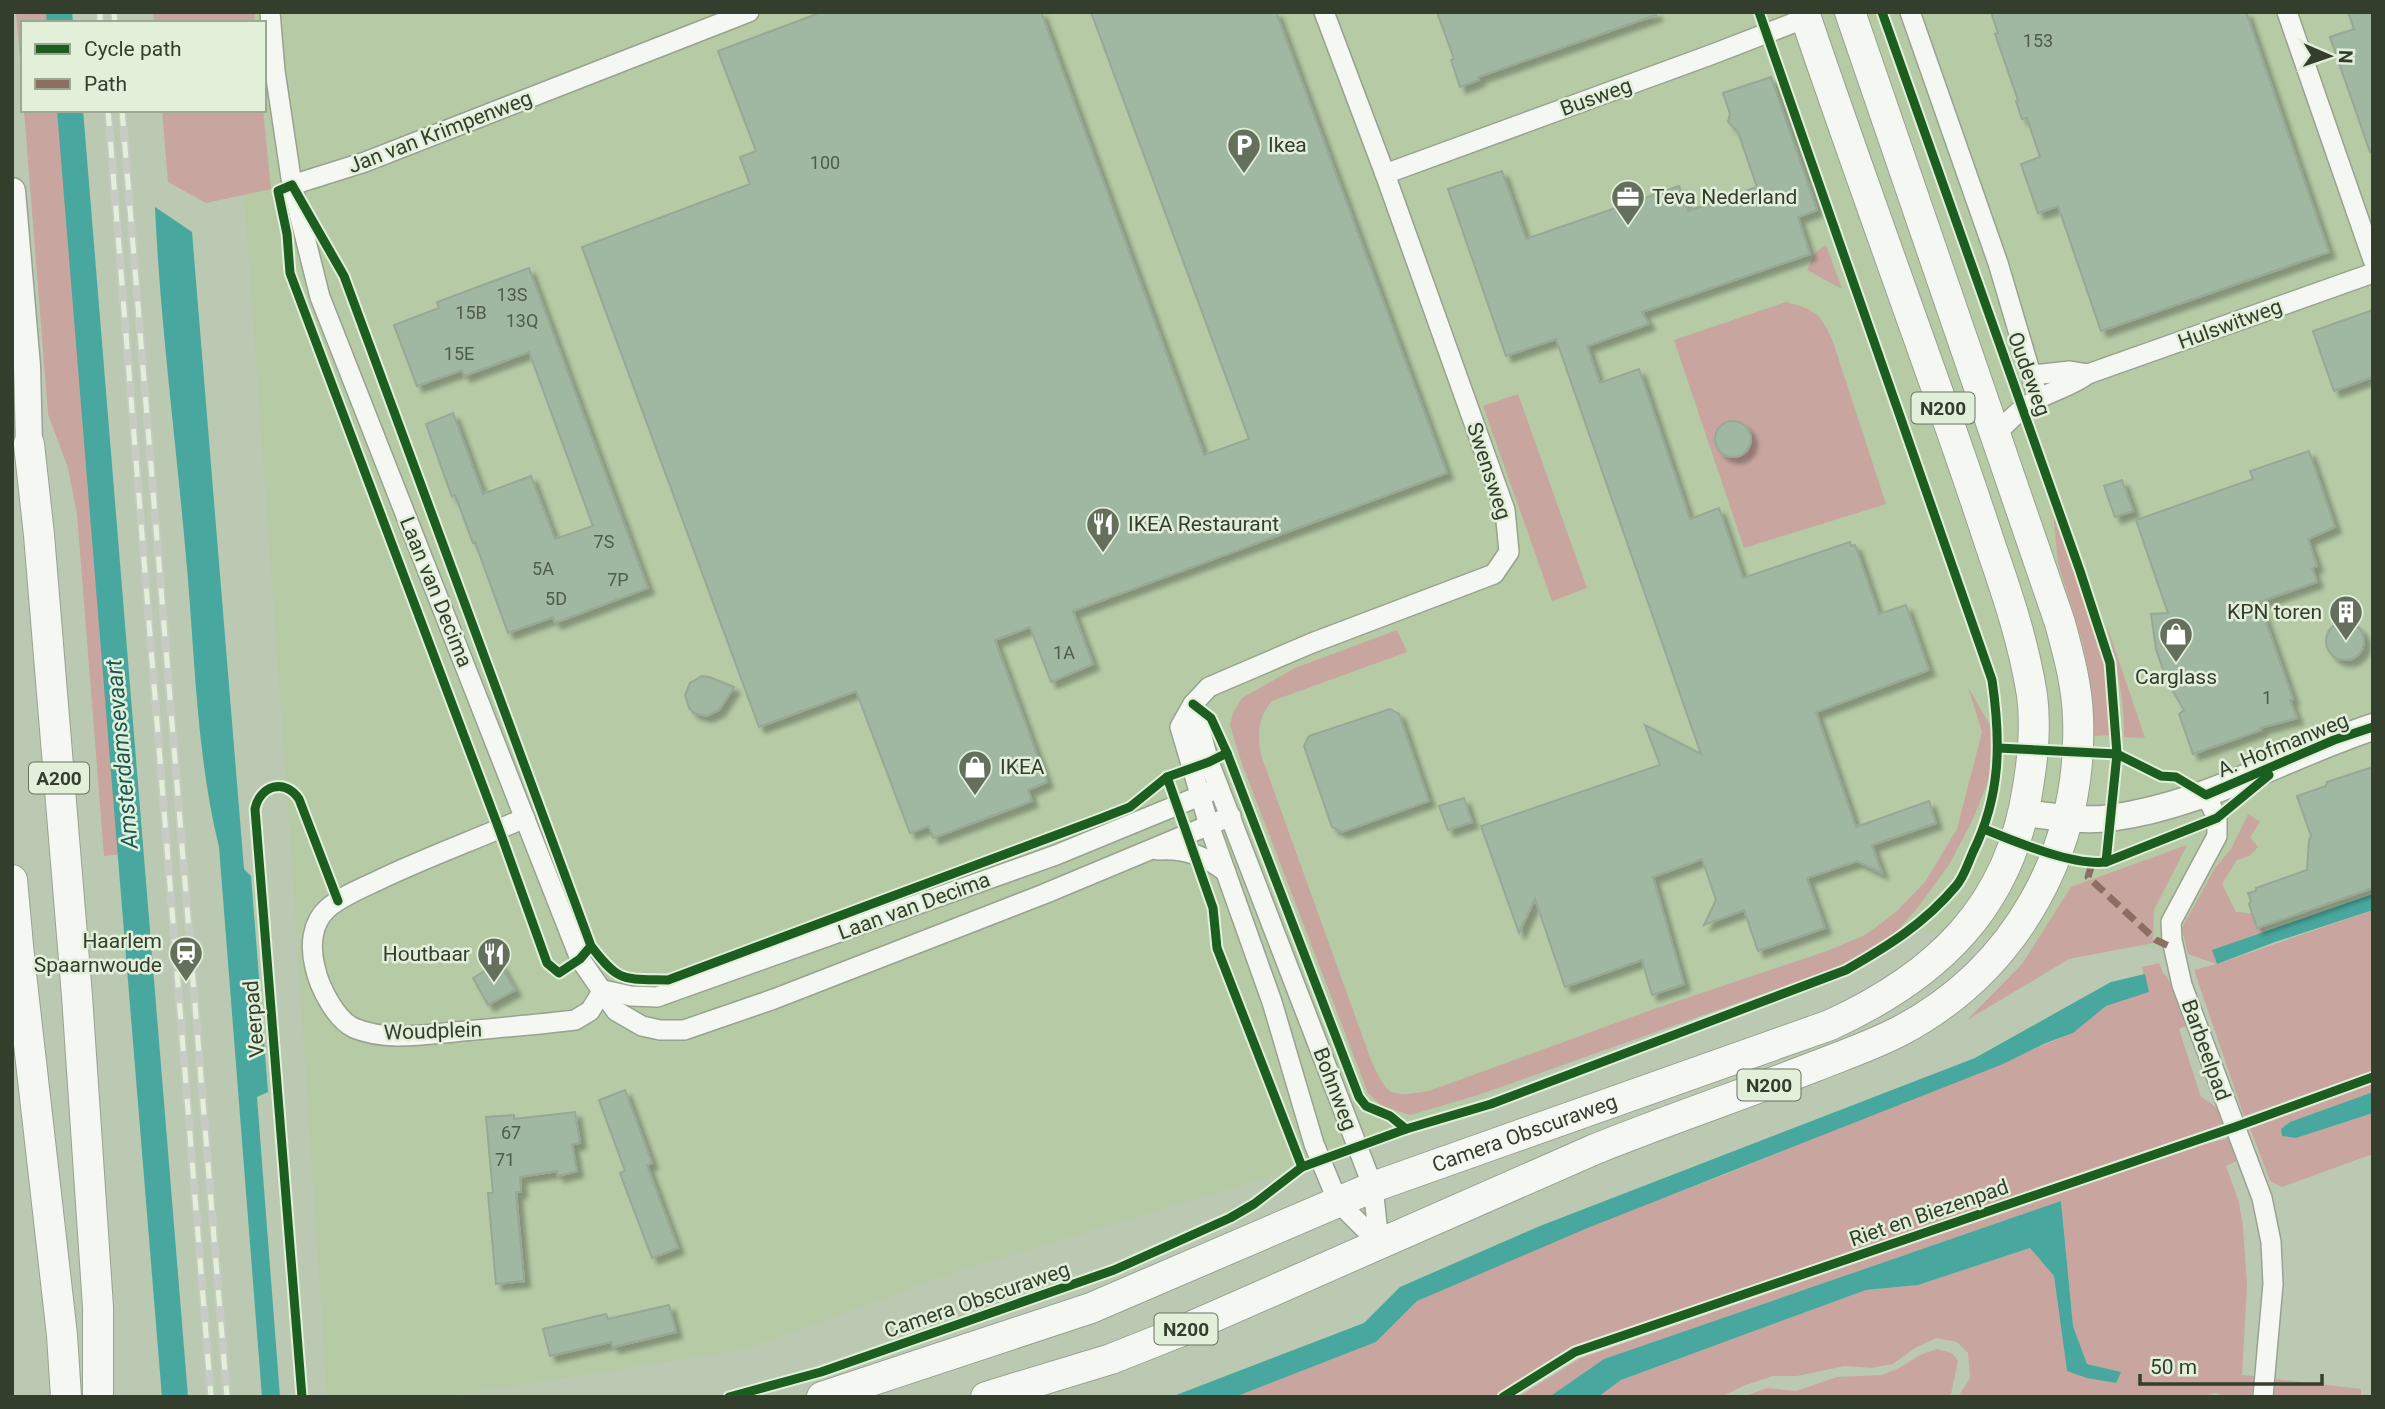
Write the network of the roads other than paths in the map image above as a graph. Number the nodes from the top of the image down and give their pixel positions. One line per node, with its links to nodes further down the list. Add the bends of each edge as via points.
1 (270, 12): 9 (street)
2 (749, 12): 9 (street, Jan van Krimpenweg, via 365,162)
3 (1324, 12): 8 (street)
4 (1850, 12): 16 (main road, N200)
5 (1910, 12): 14 (street, Oudeweg)
6 (2287, 12): 11 (street)
7 (1805, 15): 8 (street, Busweg, via 1713,54); 23 (main road, N200, via 2019,631 2033,726)
8 (1385, 174): 18 (street, Swensweg, via 1505,510 1509,551 1494,574 1209,687)
9 (292, 185): 25 (street, Laan van Decima, via 320,297)
10 (12, 191): 17 (street, via 27,366)
11 (2373, 260)
12 (2373, 273): 13 (street, Hulswitweg)
13 (2088, 374): 14 (street, Hulswitweg); 15 (street, Hulswitweg)
14 (2032, 375): 15 (street, Oudeweg)
15 (2038, 398): 16 (street, Hulswitweg)
16 (1995, 435): 26 (main road, N200, via 2060,623 2071,669 2078,753)
17 (18, 445): 36 (main road, A200, via 41,559 77,996 98,1307)
18 (1193, 704): 20 (street, Bohnweg); 22 (street, Bohnweg, via 1180,727)
19 (2373, 727): 21 (street, A. Hofmanweg)
20 (1219, 788): 22 (street, Laan van Decima); 24 (street, Bohnweg)
21 (2206, 795): 26 (street, A. Hofmanweg, via 2110,818); 39 (street, Barbeelpad, via 2217,818 2217,836 2171,922 2182,985 2262,1198 2271,1242 2273,1284)
22 (1199, 796): 27 (street, Bohnweg); 31 (street, Laan van Decima, via 1056,855 657,997)
23 (2024, 813): 26 (street, A. Hofmanweg); 32 (main road, Camera Obscuraweg / N200, via 2003,873 1970,925 1924,970 1879,1001 1830,1025)
24 (1231, 816): 27 (street, Laan van Decima); 32 (street, Bohnweg)
25 (526, 818): 31 (street, Laan van Decima, via 580,960); 31 (street, Woudplein, via 394,873 326,910 316,923 313,957 319,985 352,1027 377,1035 424,1035 575,1020 590,1011)
26 (2068, 818): 34 (main road, Camera Obscuraweg / N200, via 2049,876 2015,932 1966,985 1903,1029 1593,1150)
27 (1209, 825): 28 (street, Laan van Decima); 29 (street, Bohnweg)
28 (1147, 851): 29 (street, Laan van Decima, via 1193,852); 31 (street, Laan van Decima, via 774,999 684,1030 642,1026 616,1011)
29 (1226, 872): 33 (street, Bohnweg, via 1272,1002 1314,1144)
30 (12, 880): 35 (main road)
31 (603, 990)
32 (1373, 1187): 33 (main road, Camera Obscuraweg / N200); 34 (street, Bohnweg)
33 (1338, 1202): 34 (street, Bohnweg); 37 (main road, Camera Obscuraweg / N200, via 1091,1308)
34 (1379, 1243): 38 (main road, Camera Obscuraweg / N200, via 1111,1359)
35 (66, 1397)
36 (98, 1397)
37 (822, 1397)
38 (986, 1397)
39 (2263, 1397)

